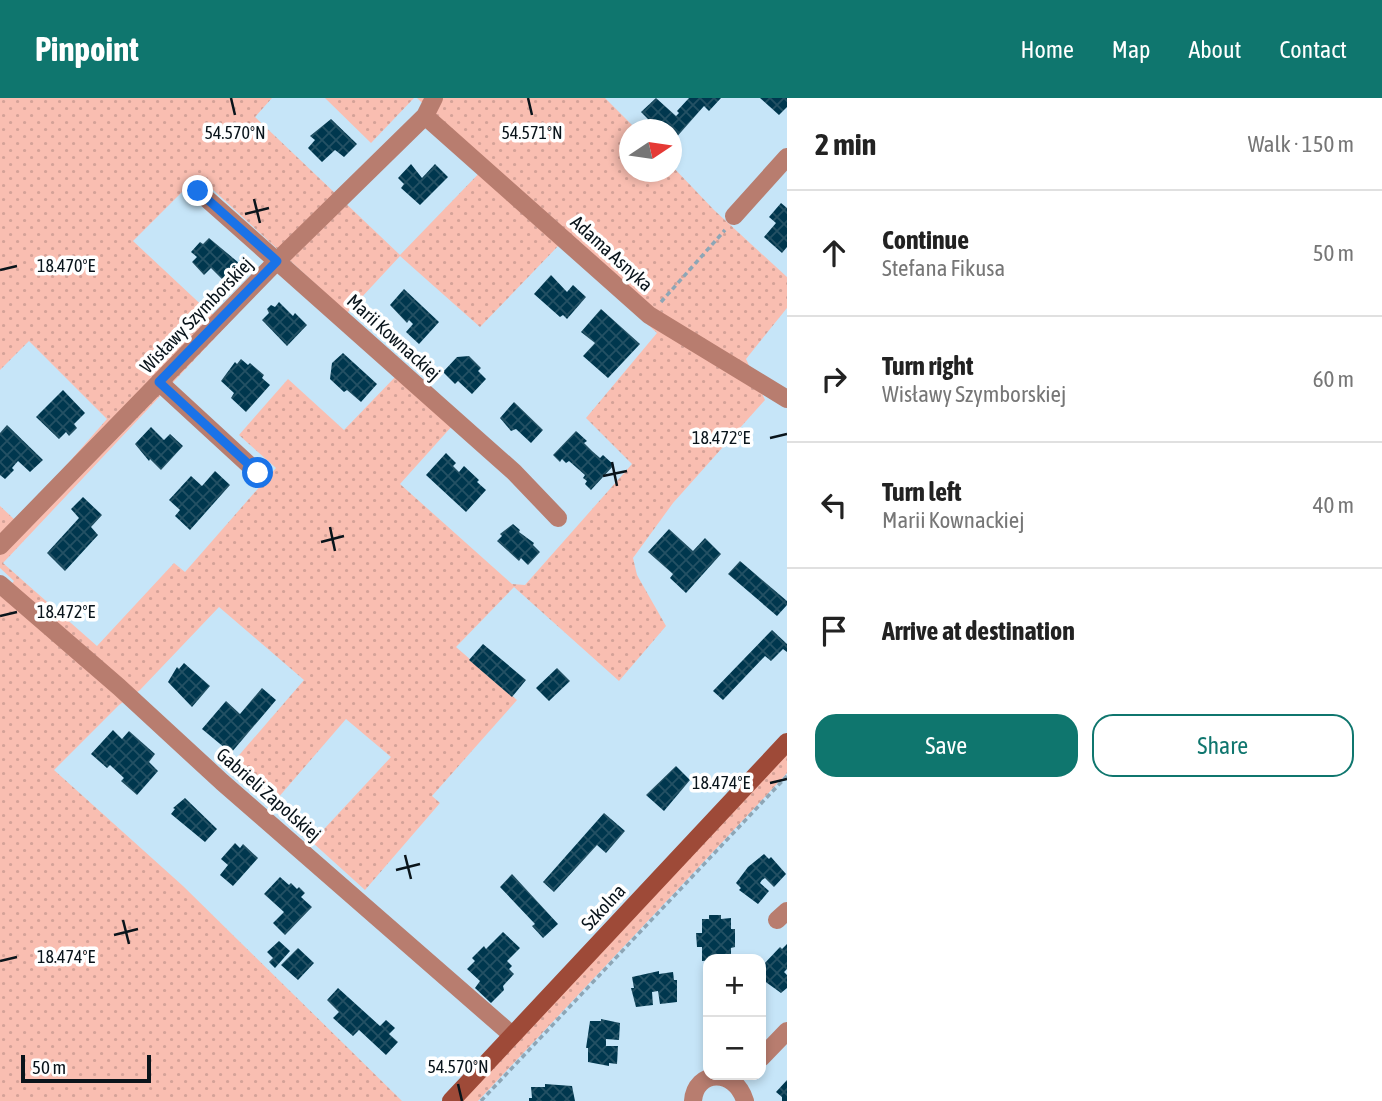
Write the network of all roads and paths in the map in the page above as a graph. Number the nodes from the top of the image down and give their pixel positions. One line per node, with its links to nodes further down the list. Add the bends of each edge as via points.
1 (434, 98): 2 (street, Wisławy Szymborskiej)
2 (425, 116): 6 (street, Wisławy Szymborskiej); 7 (street, Adama Asnyka)
3 (787, 157): 5 (street)
4 (198, 191): 6 (street, Marii Kownackiej)
5 (734, 216): 7 (path)
6 (277, 261): 8 (street, Wisławy Szymborskiej); 11 (street, Marii Kownackiej, via 514,472)
7 (649, 315): 9 (street, Adama Asnyka)
8 (159, 382): 10 (street); 12 (street, Wisławy Szymborskiej)
9 (787, 399)
10 (258, 473)
11 (558, 518)
12 (0, 546)
13 (0, 584): 17 (street, Gabrieli Zapolskiej)
14 (787, 742): 17 (street, Szkolna)
15 (787, 776): 22 (path)
16 (787, 1031): 18 (street)
17 (512, 1035): 21 (street, Szkolna)
18 (766, 1053)
19 (705, 1080): 23 (street)
20 (741, 1080): 24 (street)
21 (451, 1101)
22 (481, 1101)
23 (693, 1101)
24 (745, 1101)

